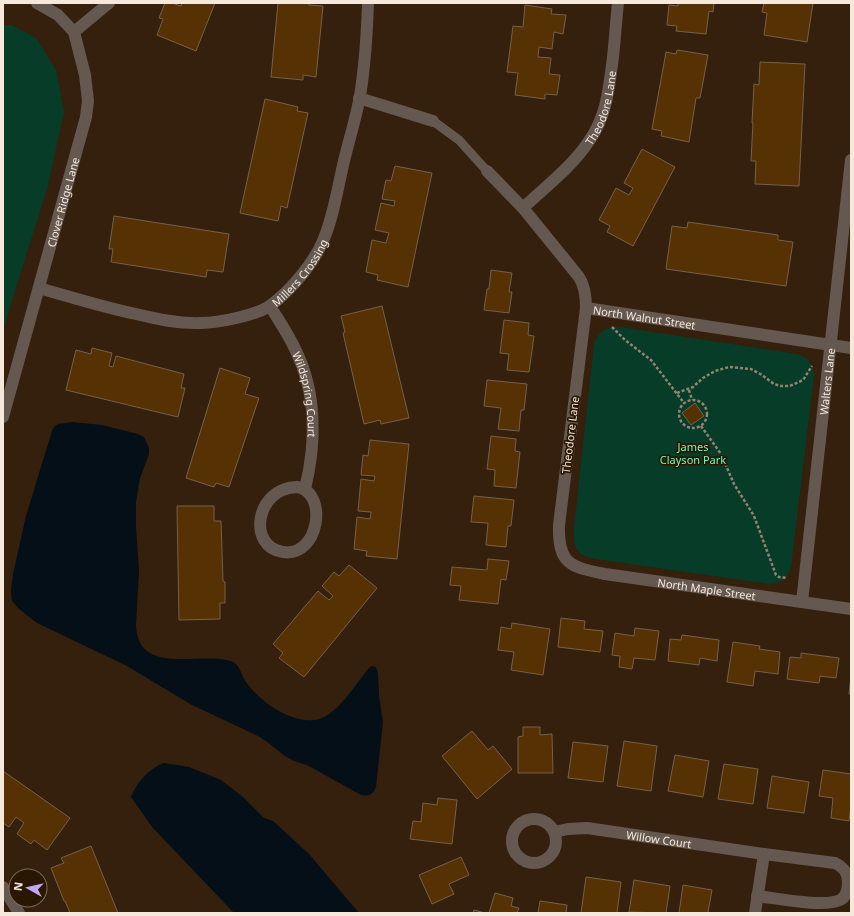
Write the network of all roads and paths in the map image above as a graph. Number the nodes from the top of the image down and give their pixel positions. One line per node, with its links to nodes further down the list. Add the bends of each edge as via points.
1 (37, 3): 5 (street, Clover Ridge Lane, via 58,15)
2 (109, 3): 5 (street)
3 (368, 3): 6 (street, Millers Crossing)
4 (618, 3): 10 (street, Theodore Lane, via 609,90 600,122 590,141 577,157)
5 (74, 32): 11 (street, Clover Ridge Lane, via 85,75 88,101 86,117)
6 (360, 98): 7 (street); 12 (street, Millers Crossing, via 323,242 298,280)
7 (433, 121): 9 (lane, via 459,140)
8 (851, 160): 15 (street, Walters Lane)
9 (488, 171): 10 (street, North Walnut Street)
10 (523, 208): 13 (street, North Walnut Street, via 580,279)
11 (39, 288): 12 (street, Millers Crossing, via 100,306 189,324 224,321); 22 (street, Clover Ridge Lane)
12 (270, 306): 24 (street, Wildspring Court, via 297,352 309,390 313,443)
13 (586, 308): 15 (street, North Walnut Street); 25 (street, Theodore Lane, via 559,525 559,546)
14 (612, 327): 19 (path, via 624,340 651,360)
15 (831, 345): 16 (street, North Walnut Street); 27 (street, Walters Lane)
16 (851, 348)
17 (813, 365): 18 (path, via 803,380 790,386 777,386 751,369 734,367 709,374)
18 (689, 390): 19 (path); 20 (path)
19 (677, 393): 21 (path)
20 (692, 400): 21 (path); 23 (path, via 702,403 706,410 706,420)
21 (684, 403): 23 (path, via 680,415 682,422 691,428)
22 (3, 417)
23 (702, 426): 26 (path, via 721,454 734,484 754,516 776,575)
24 (305, 489): 24 (street, via 284,489 271,497 266,504 261,518 261,533 273,550 294,552 304,547 312,536 316,522 315,508 311,496)
25 (566, 560): 27 (street, North Maple Street, via 577,568 604,574)
26 (788, 578)
27 (802, 602): 28 (street, North Maple Street)
28 (851, 609)
29 (554, 832): 30 (street, Willow Court, via 587,828)
30 (764, 854): 32 (street); 32 (street, Willow Court, via 835,864 848,876 847,892 842,899 828,903)
31 (3, 887): 33 (street)
32 (757, 896): 34 (street)
33 (19, 913)
34 (755, 913)

